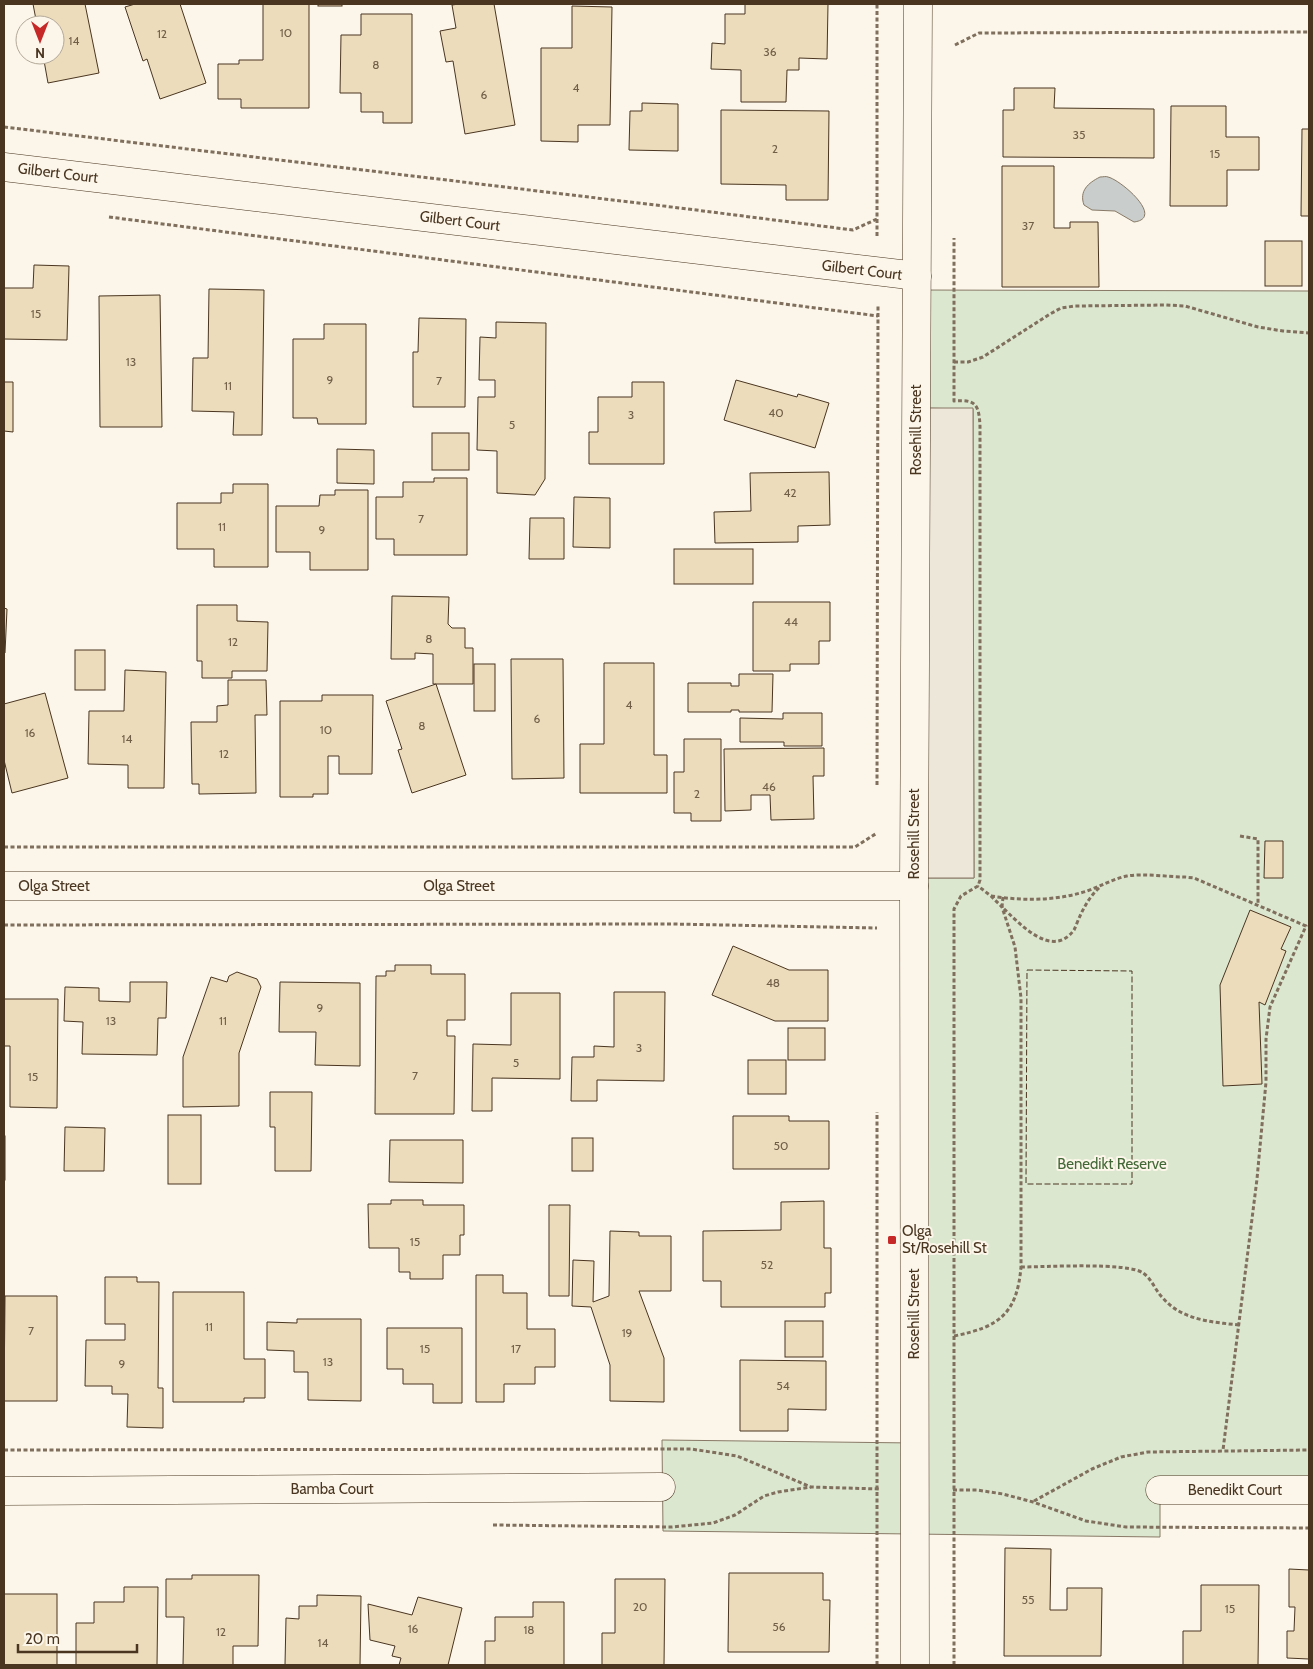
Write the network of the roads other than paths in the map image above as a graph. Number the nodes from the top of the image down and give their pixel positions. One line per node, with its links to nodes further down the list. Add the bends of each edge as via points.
1 (918, 4): 3 (street, Rosehill Street)
2 (4, 167): 3 (street, Gilbert Court)
3 (917, 276): 5 (street, Rosehill Street)
4 (4, 886): 5 (street, Olga Street)
5 (914, 886): 10 (street, Rosehill Street)
6 (661, 1487): 9 (street, Bamba Court)
7 (1160, 1490): 8 (street, Benedikt Court)
8 (1309, 1490)
9 (4, 1491)
10 (914, 1665)

